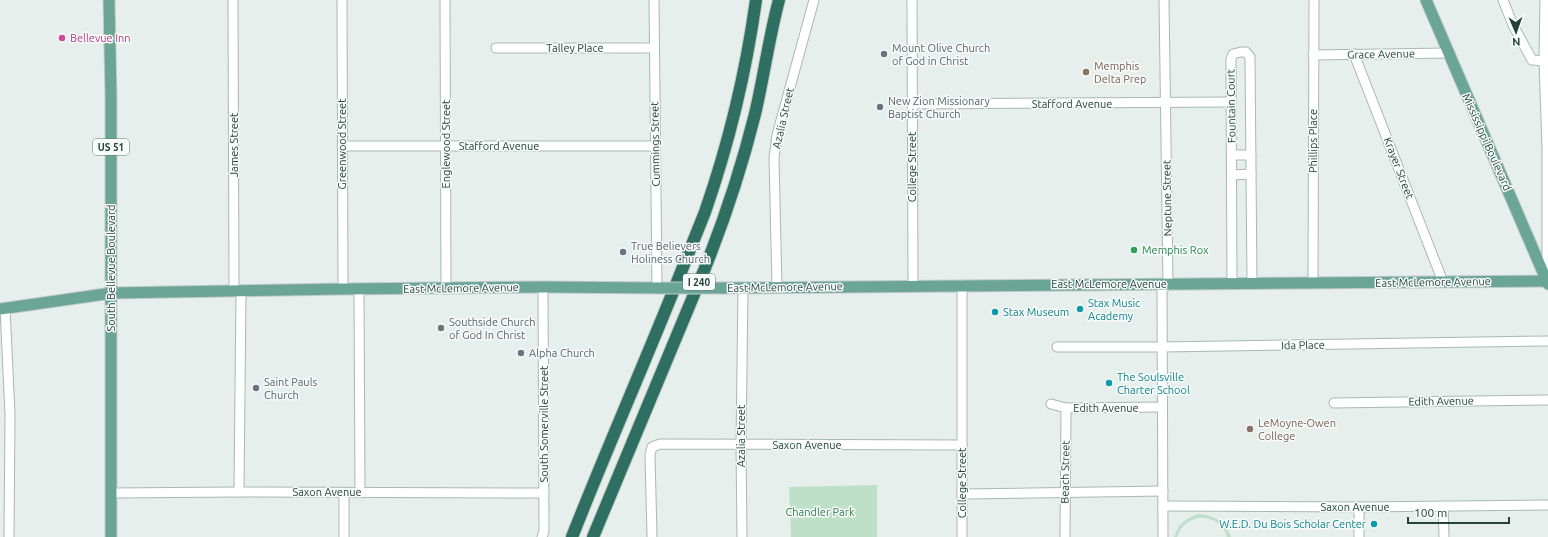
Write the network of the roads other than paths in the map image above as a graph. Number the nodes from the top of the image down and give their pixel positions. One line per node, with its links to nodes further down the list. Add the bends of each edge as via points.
1 (109, 0): 48 (main road, South Bellevue Boulevard / US 51)
2 (233, 0): 47 (street, James Street)
3 (342, 0): 24 (street, Greenwood Street)
4 (445, 0): 25 (street, Englewood Street)
5 (654, 0): 16 (street, Cummings Street)
6 (756, 0): 79 (highway, I 240, via 736,102 704,212)
7 (778, 0): 80 (highway, I 240, via 750,131 713,247)
8 (814, 0): 41 (street, Azalia Street, via 777,135 774,158)
9 (912, 0): 23 (street, College Street)
10 (1164, 0): 22 (street, Neptune Street)
11 (1314, 0): 19 (street, Phillips Place)
12 (1426, 0): 17 (main road, Mississippi Boulevard)
13 (1503, 0): 20 (street, via 1532,60)
14 (1546, 6): 20 (street)
15 (496, 48): 16 (street, Talley Place)
16 (654, 48): 26 (street, Cummings Street)
17 (1448, 53): 18 (street, Grace Avenue); 33 (main road, Mississippi Boulevard)
18 (1354, 54): 19 (street, Grace Avenue); 32 (street, Krayer Street)
19 (1313, 55): 36 (street, Phillips Place)
20 (1544, 61): 27 (street)
21 (1231, 102): 22 (street, Stafford Avenue); 28 (street, Fountain Court); 29 (street, Fountain Court, via 1231,59 1233,54 1246,52 1250,57)
22 (1165, 103): 23 (street, Stafford Avenue); 37 (street, Neptune Street)
23 (912, 104): 39 (street, College Street)
24 (342, 146): 25 (street, Stafford Avenue); 45 (street, Greenwood Street)
25 (446, 146): 26 (street, Stafford Avenue); 42 (street, Englewood Street)
26 (655, 146): 43 (street, Cummings Street)
27 (1547, 148): 33 (street)
28 (1232, 155): 29 (street); 30 (street, Fountain Court)
29 (1251, 155): 31 (street, Fountain Court)
30 (1232, 174): 31 (street); 34 (street, Fountain Court)
31 (1251, 174): 35 (street, Fountain Court)
32 (1443, 282): 33 (main road, East McLemore Avenue); 36 (main road, East McLemore Avenue)
33 (1548, 282)
34 (1232, 283): 35 (main road, East McLemore Avenue); 37 (main road, East McLemore Avenue)
35 (1252, 283): 36 (main road, East McLemore Avenue)
36 (1313, 283)
37 (1168, 284): 38 (main road, East McLemore Avenue); 52 (street, Neptune Street, via 1162,290)
38 (962, 285): 39 (main road, East McLemore Avenue); 61 (street, College Street)
39 (913, 286): 41 (main road, East McLemore Avenue)
40 (544, 287): 42 (main road, East McLemore Avenue); 43 (main road, East McLemore Avenue); 68 (street, South Somerville Street)
41 (777, 287): 44 (main road, East McLemore Avenue)
42 (446, 288): 46 (main road, East McLemore Avenue)
43 (660, 288): 44 (main road, East McLemore Avenue, bridge)
44 (743, 288): 60 (street, Azalia Street)
45 (343, 289): 46 (main road, East McLemore Avenue); 47 (main road, East McLemore Avenue)
46 (359, 289): 67 (street)
47 (238, 290): 48 (main road, East McLemore Avenue); 63 (street, James Street)
48 (112, 293): 49 (main road, East McLemore Avenue); 65 (main road, South Bellevue Boulevard / US 51)
49 (3, 308): 58 (street)
50 (1548, 341): 52 (street, Ida Place)
51 (1057, 347): 52 (street, Ida Place)
52 (1162, 347): 56 (street, Neptune Street)
53 (1548, 400): 54 (street, Edith Avenue)
54 (1334, 402)
55 (1051, 404): 57 (street, Edith Avenue)
56 (1162, 407): 57 (street, Edith Avenue); 62 (street, Neptune Street)
57 (1066, 408): 64 (street, Beach Street)
58 (10, 414): 59 (street); 74 (street)
59 (0, 416)
60 (741, 445): 61 (street, Saxon Avenue); 81 (street, Saxon Avenue, via 660,444 652,447); 82 (street, Azalia Street)
61 (962, 445): 69 (street, College Street)
62 (1163, 491): 64 (street); 71 (street, Neptune Street)
63 (239, 492): 65 (street, Saxon Avenue); 66 (street, Saxon Avenue)
64 (1065, 492): 69 (street); 84 (street, Beach Street)
65 (111, 493): 76 (main road, South Bellevue Boulevard / US 51)
66 (344, 493): 67 (street, Saxon Avenue); 77 (street)
67 (360, 493): 68 (street, Saxon Avenue)
68 (544, 493): 78 (street, South Somerville Street)
69 (962, 494): 83 (street, College Street)
70 (1548, 505): 72 (street, Saxon Avenue)
71 (1163, 506): 73 (street, Saxon Avenue); 85 (street, Neptune Street)
72 (1443, 506): 73 (street, Saxon Avenue); 87 (street)
73 (1359, 507): 86 (street)
74 (5, 520): 75 (street)
75 (9, 537)
76 (111, 537)
77 (344, 537)
78 (542, 537)
79 (572, 537)
80 (593, 537)
81 (652, 537)
82 (742, 537)
83 (962, 537)
84 (1065, 537)
85 (1163, 537)
86 (1359, 537)
87 (1444, 537)

